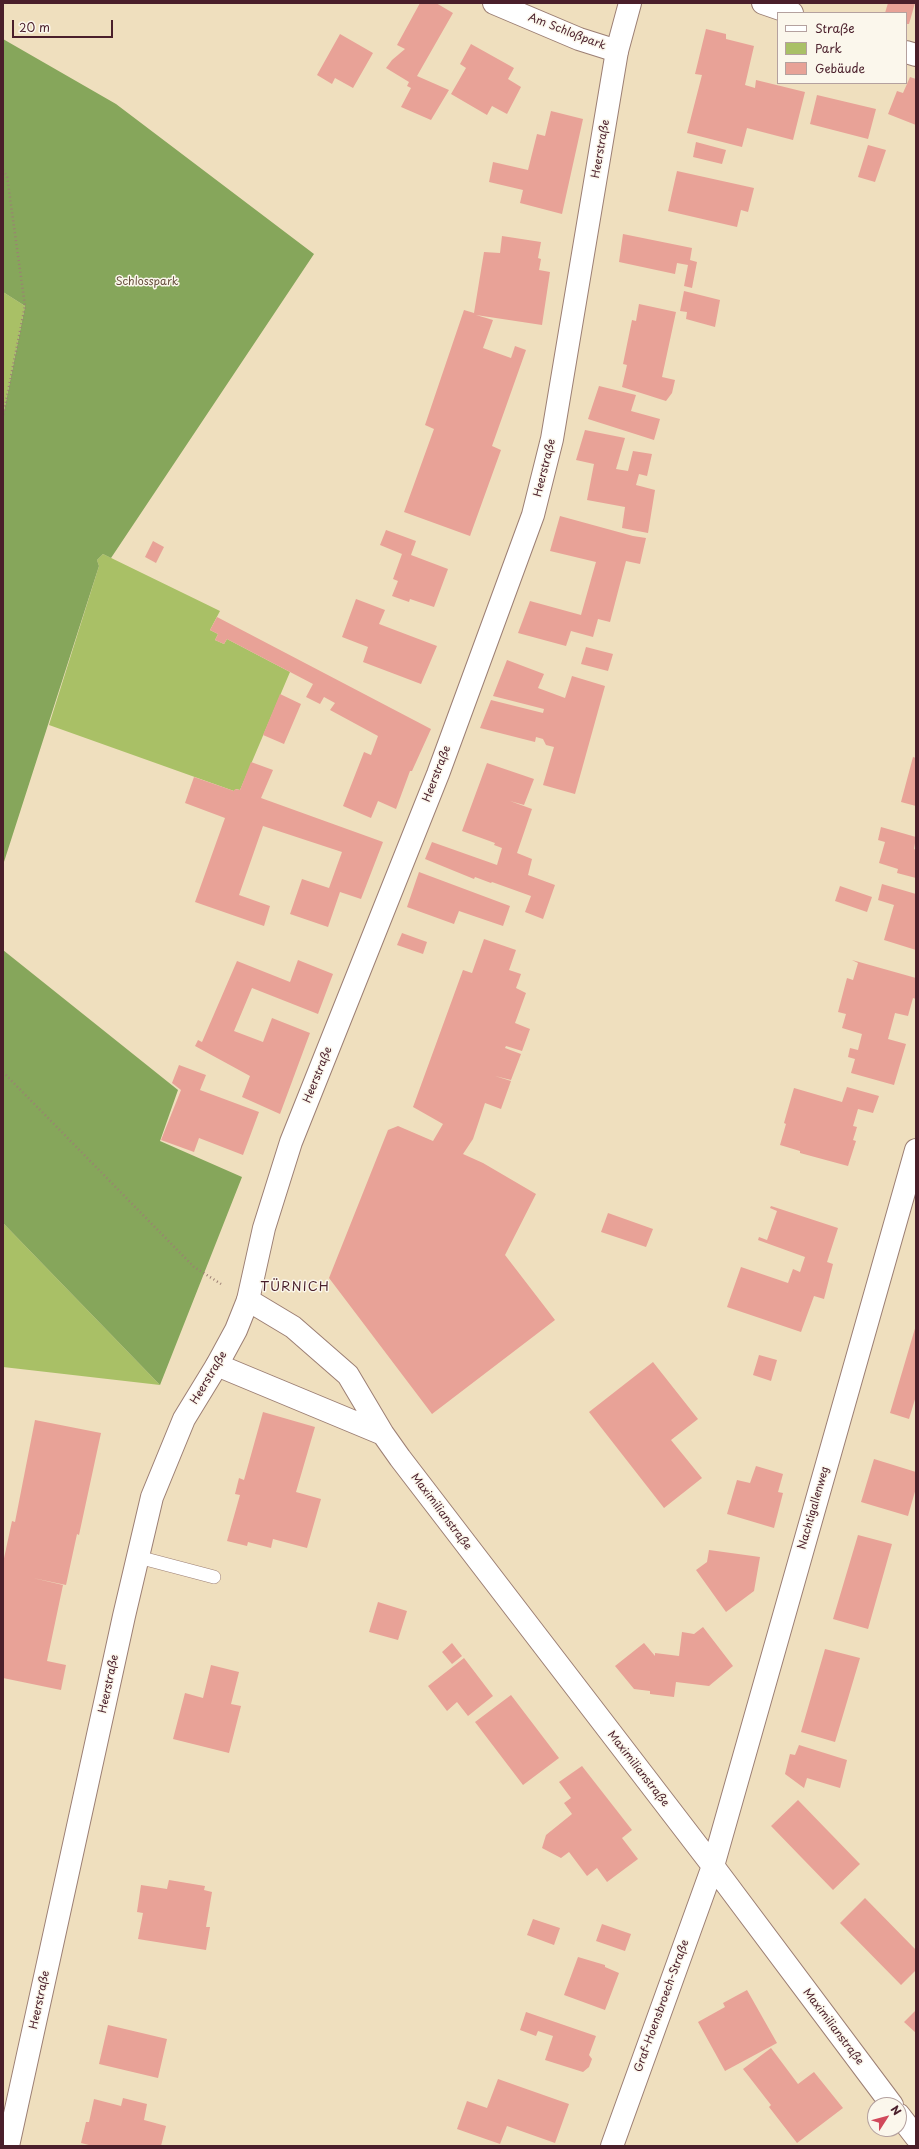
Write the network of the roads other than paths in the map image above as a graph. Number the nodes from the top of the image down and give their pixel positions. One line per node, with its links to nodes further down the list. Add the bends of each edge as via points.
1 (494, 3): 5 (street, Am Schloßpark, via 579,39)
2 (630, 3): 5 (street, Heerstraße)
3 (763, 3): 4 (street)
4 (789, 12)
5 (617, 51): 7 (street, Heerstraße, via 552,439 533,515 438,774 291,1142 264,1228)
6 (916, 1150): 12 (street, Nachtigallenweg)
7 (248, 1300): 8 (street, Heerstraße); 9 (street, Maximilianstraße, via 293,1327 348,1375)
8 (217, 1366): 9 (street); 10 (street, Heerstraße, via 184,1419 152,1497)
9 (383, 1434): 12 (street, Maximilianstraße)
10 (138, 1557): 11 (lane); 16 (street, Heerstraße)
11 (214, 1577)
12 (713, 1866): 13 (street, Maximilianstraße); 17 (street, Graf-Hoensbroech-Straße)
13 (886, 2097)
14 (907, 2125): 15 (street)
15 (916, 2137)
16 (8, 2146)
17 (612, 2146)

